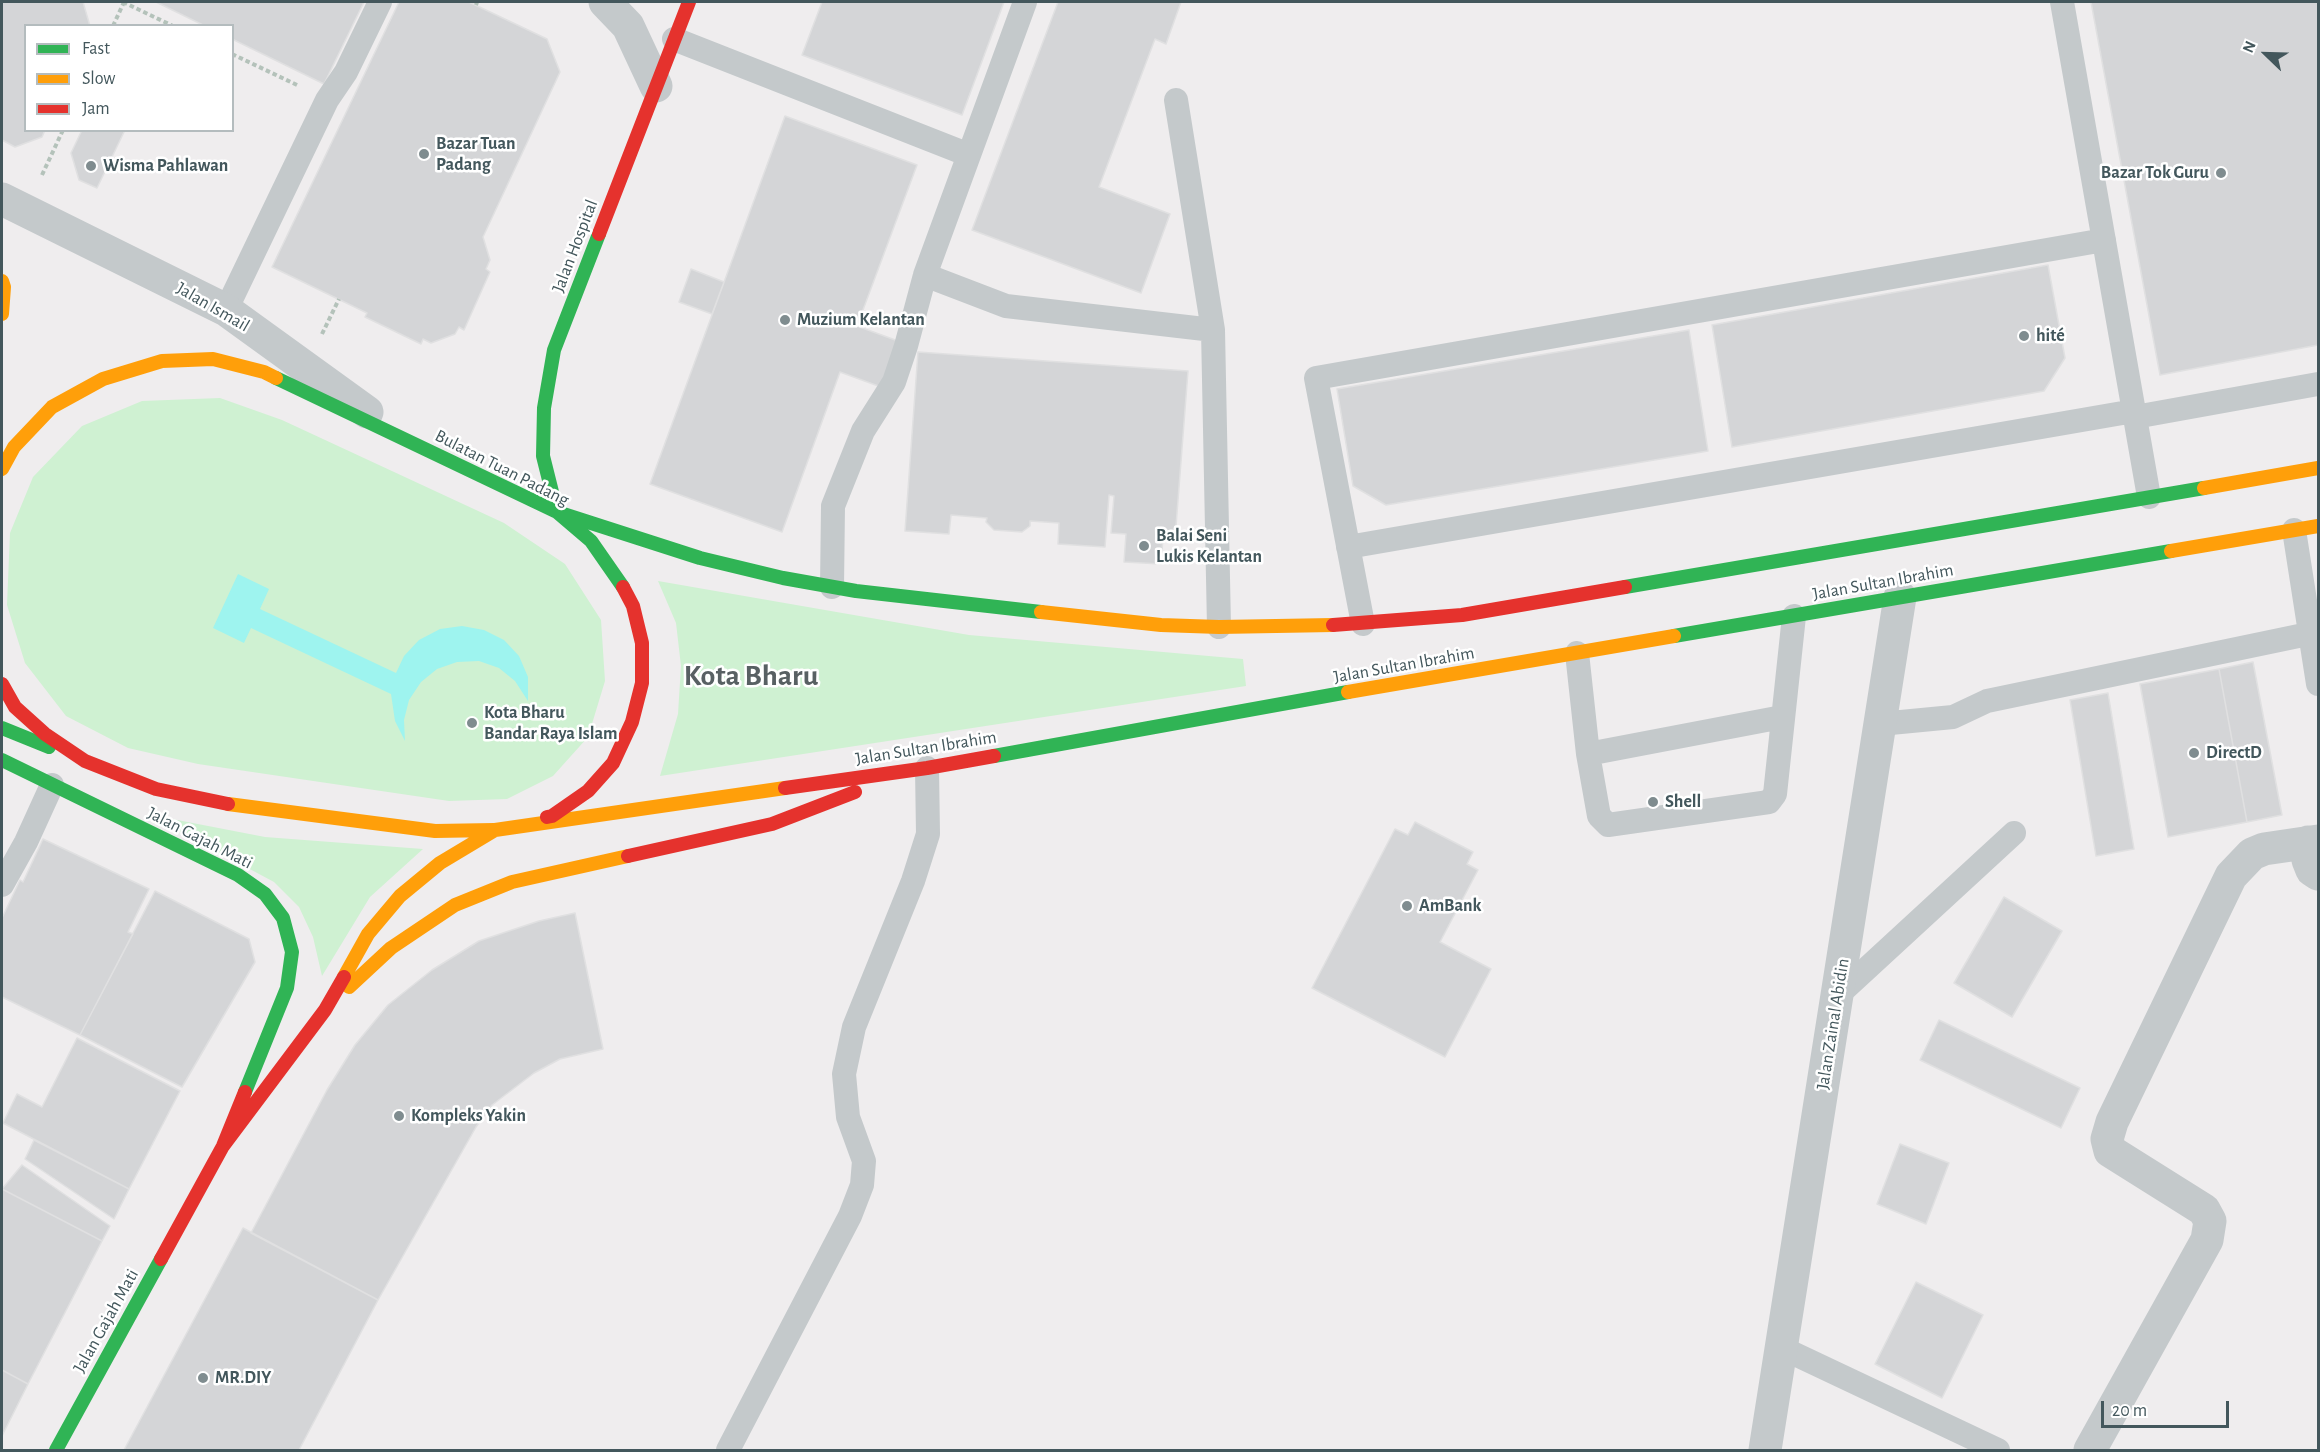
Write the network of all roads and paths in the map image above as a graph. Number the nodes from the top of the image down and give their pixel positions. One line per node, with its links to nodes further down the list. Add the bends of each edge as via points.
1 (124, 2): 7 (path); 8 (path)
2 (380, 2): 12 (lane, via 346,72)
3 (605, 2): 11 (street, via 628,26)
4 (689, 2): 9 (main road, Jalan Hospital)
5 (1025, 2): 15 (lane)
6 (2062, 2): 17 (lane)
7 (114, 24)
8 (169, 24)
9 (674, 39): 11 (main road, Jalan Hospital); 15 (lane)
10 (234, 55): 12 (path)
11 (656, 86): 29 (main road, Jalan Hospital, via 554,350 544,408 543,456)
12 (327, 100): 20 (lane)
13 (1176, 100): 22 (lane)
14 (62, 132): 16 (path)
15 (969, 155): 18 (lane)
16 (13, 205): 20 (street, Jalan Ismail)
17 (2104, 240): 24 (lane); 32 (lane, via 1316,378)
18 (925, 275): 22 (lane, via 1006,306); 33 (lane, via 894,382 863,431 833,506)
19 (2, 281): 21 (main road)
20 (226, 310): 25 (street, Jalan Ismail)
21 (2, 314)
22 (1213, 330): 37 (lane)
23 (2319, 384): 24 (lane)
24 (2134, 414): 28 (lane); 32 (lane)
25 (409, 441): 27 (main road, Bulatan Tuan Padang, via 264,372 213,359 162,361 103,379 52,407 14,447); 29 (main road, Bulatan Tuan Padang)
26 (2319, 468): 28 (main road)
27 (2, 469)
28 (2149, 497): 36 (main road, via 1462,615)
29 (557, 512): 33 (main road, via 700,558); 50 (main road, Bulatan Tuan Padang, via 591,542 615,573 633,606 642,643 642,683 632,722 613,763 588,791 552,816)
30 (2319, 526): 31 (main road, Jalan Sultan Ibrahim)
31 (2294, 530): 34 (main road, Jalan Sultan Ibrahim); 38 (lane)
32 (1348, 547): 36 (lane)
33 (832, 587): 37 (main road, via 1161,625)
34 (1900, 597): 35 (main road, Jalan Sultan Ibrahim); 43 (street, Jalan Zainal Abidin)
35 (1794, 616): 39 (main road, Jalan Sultan Ibrahim); 42 (lane)
36 (1363, 624): 37 (main road)
37 (1219, 627)
38 (2314, 633): 41 (lane); 43 (lane, via 1987,701 1953,717)
39 (1577, 653): 45 (lane); 48 (main road, Jalan Sultan Ibrahim)
40 (2, 684): 47 (main road, Bulatan Tuan Padang, via 15,707 45,734)
41 (2319, 684)
42 (1782, 717): 45 (lane); 45 (lane, via 1775,794 1769,802 1608,825 1599,816)
43 (1880, 724): 55 (street, Jalan Zainal Abidin)
44 (2, 728): 47 (main road)
45 (1588, 754)
46 (2, 760): 49 (main road, Jalan Gajah Mati)
47 (85, 761): 50 (main road, Bulatan Tuan Padang, via 156,789 235,805 435,831)
48 (919, 769): 50 (main road, Jalan Sultan Ibrahim); 56 (main road, via 772,824 541,874 455,905 391,948); 60 (lane, via 928,834 854,1027 843,1074 848,1117 864,1161 862,1185)
49 (52, 785): 54 (lane); 57 (main road, Jalan Gajah Mati, via 238,875 265,894 283,918 292,952 287,988)
50 (495, 830): 56 (main road, Jalan Gajah Mati, via 440,863 400,896 368,934)
51 (2014, 833): 55 (lane)
52 (2313, 842): 53 (street, via 2308,860 2312,870); 63 (street, via 2264,849 2252,854 2231,876 2112,1122 2107,1139 2110,1151 2204,1210 2210,1221 2207,1240)
53 (2319, 874)
54 (2, 885)
55 (1837, 996): 58 (street, Jalan Zainal Abidin)
56 (325, 1010): 57 (main road, Jalan Gajah Mati)
57 (223, 1146): 59 (main road, Jalan Gajah Mati)
58 (1782, 1348): 61 (street, Jalan Zainal Abidin); 62 (lane)
59 (56, 1450)
60 (728, 1450)
61 (1765, 1450)
62 (1998, 1450)
63 (2090, 1450)

